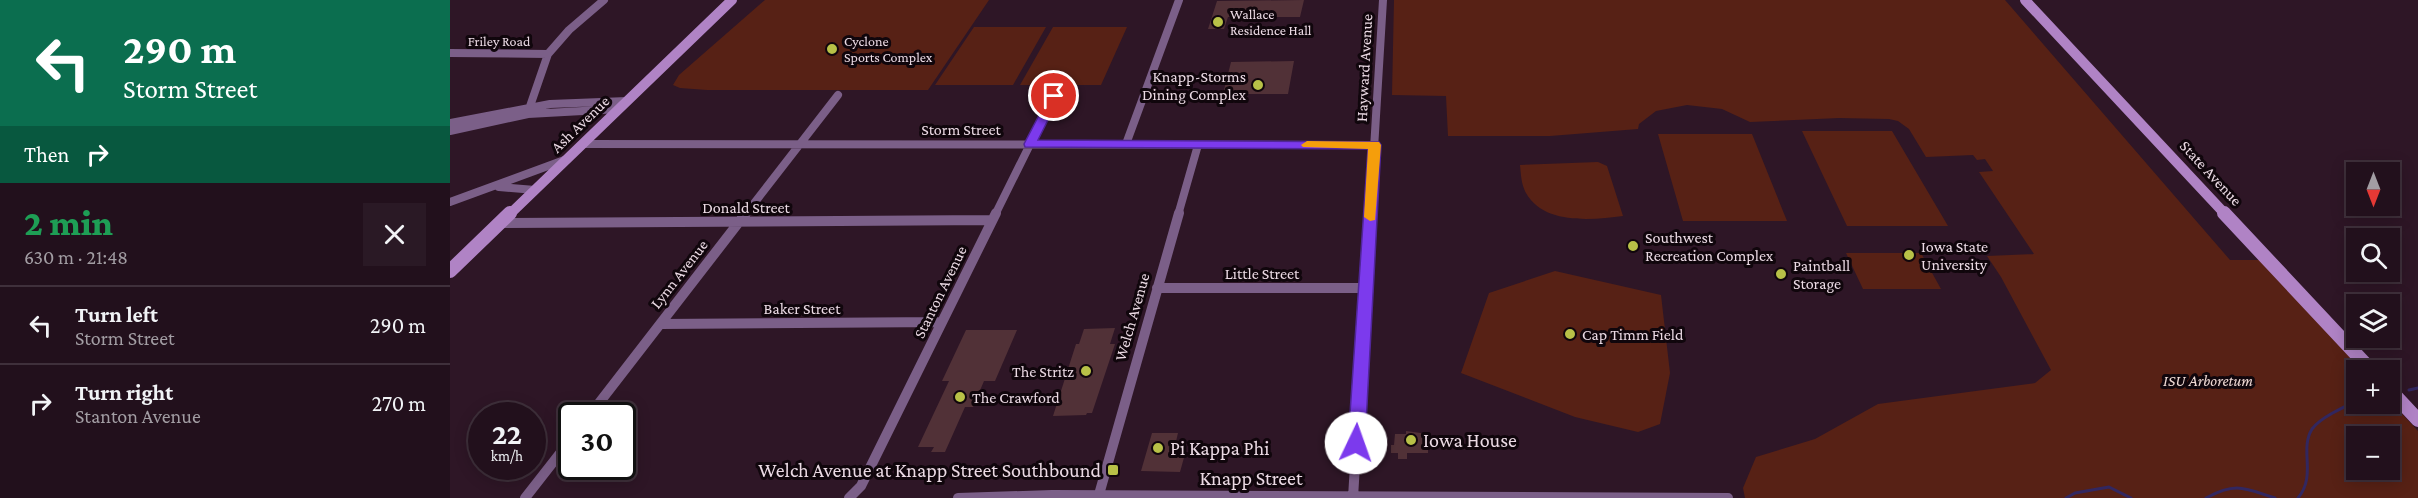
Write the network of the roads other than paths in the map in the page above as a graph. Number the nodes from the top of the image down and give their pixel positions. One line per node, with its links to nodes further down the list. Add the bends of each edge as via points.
1 (604, 0): 7 (street)
2 (732, 0): 10 (street, Ash Avenue)
3 (1179, 0): 18 (street)
4 (1383, 0): 20 (street, Hayward Avenue)
5 (2025, 0): 33 (street, State Avenue)
6 (450, 53): 7 (street, Friley Road)
7 (548, 54): 12 (street)
8 (838, 95): 16 (street, Lynn Avenue)
9 (1054, 96): 17 (street, Stanton Avenue)
10 (627, 101): 11 (street, Ash Avenue); 12 (street, via 572,102)
11 (619, 109): 12 (street); 15 (street, Ash Avenue)
12 (529, 110): 13 (street); 14 (street)
13 (450, 123)
14 (450, 131)
15 (583, 144): 16 (street, Storm Street); 21 (street, Ash Avenue)
16 (801, 144): 17 (street, Storm Street); 26 (street, Lynn Avenue)
17 (1030, 144): 18 (street, Storm Street); 25 (street, Stanton Avenue)
18 (1126, 144): 19 (street, Storm Street)
19 (1197, 145): 20 (street, Storm Street); 29 (street, Welch Avenue)
20 (1375, 145): 30 (street, Hayward Avenue)
21 (567, 159): 22 (street); 23 (street, Ash Avenue)
22 (489, 187): 23 (street); 24 (street)
23 (535, 190): 27 (street, Ash Avenue)
24 (450, 202)
25 (992, 220): 26 (street, Donald Street); 31 (street, Stanton Avenue)
26 (740, 222): 27 (street, Donald Street); 32 (street, Lynn Avenue)
27 (500, 223): 28 (street, Ash Avenue)
28 (450, 271)
29 (1157, 288): 30 (street, Little Street); 38 (street, Welch Avenue)
30 (1366, 288): 39 (street, Hayward Avenue)
31 (942, 322): 32 (street, Baker Street); 42 (street, Stanton Avenue, via 861,486)
32 (661, 324): 35 (street, Lynn Avenue)
33 (2362, 360)
34 (2400, 401): 36 (street)
35 (600, 402)
36 (2418, 420)
37 (558, 456): 41 (street)
38 (1098, 497): 39 (street, Knapp Street); 43 (street, Knapp Street)
39 (1353, 497): 40 (street, Knapp Street)
40 (1726, 497)
41 (525, 498)
42 (849, 498)
43 (958, 498)

